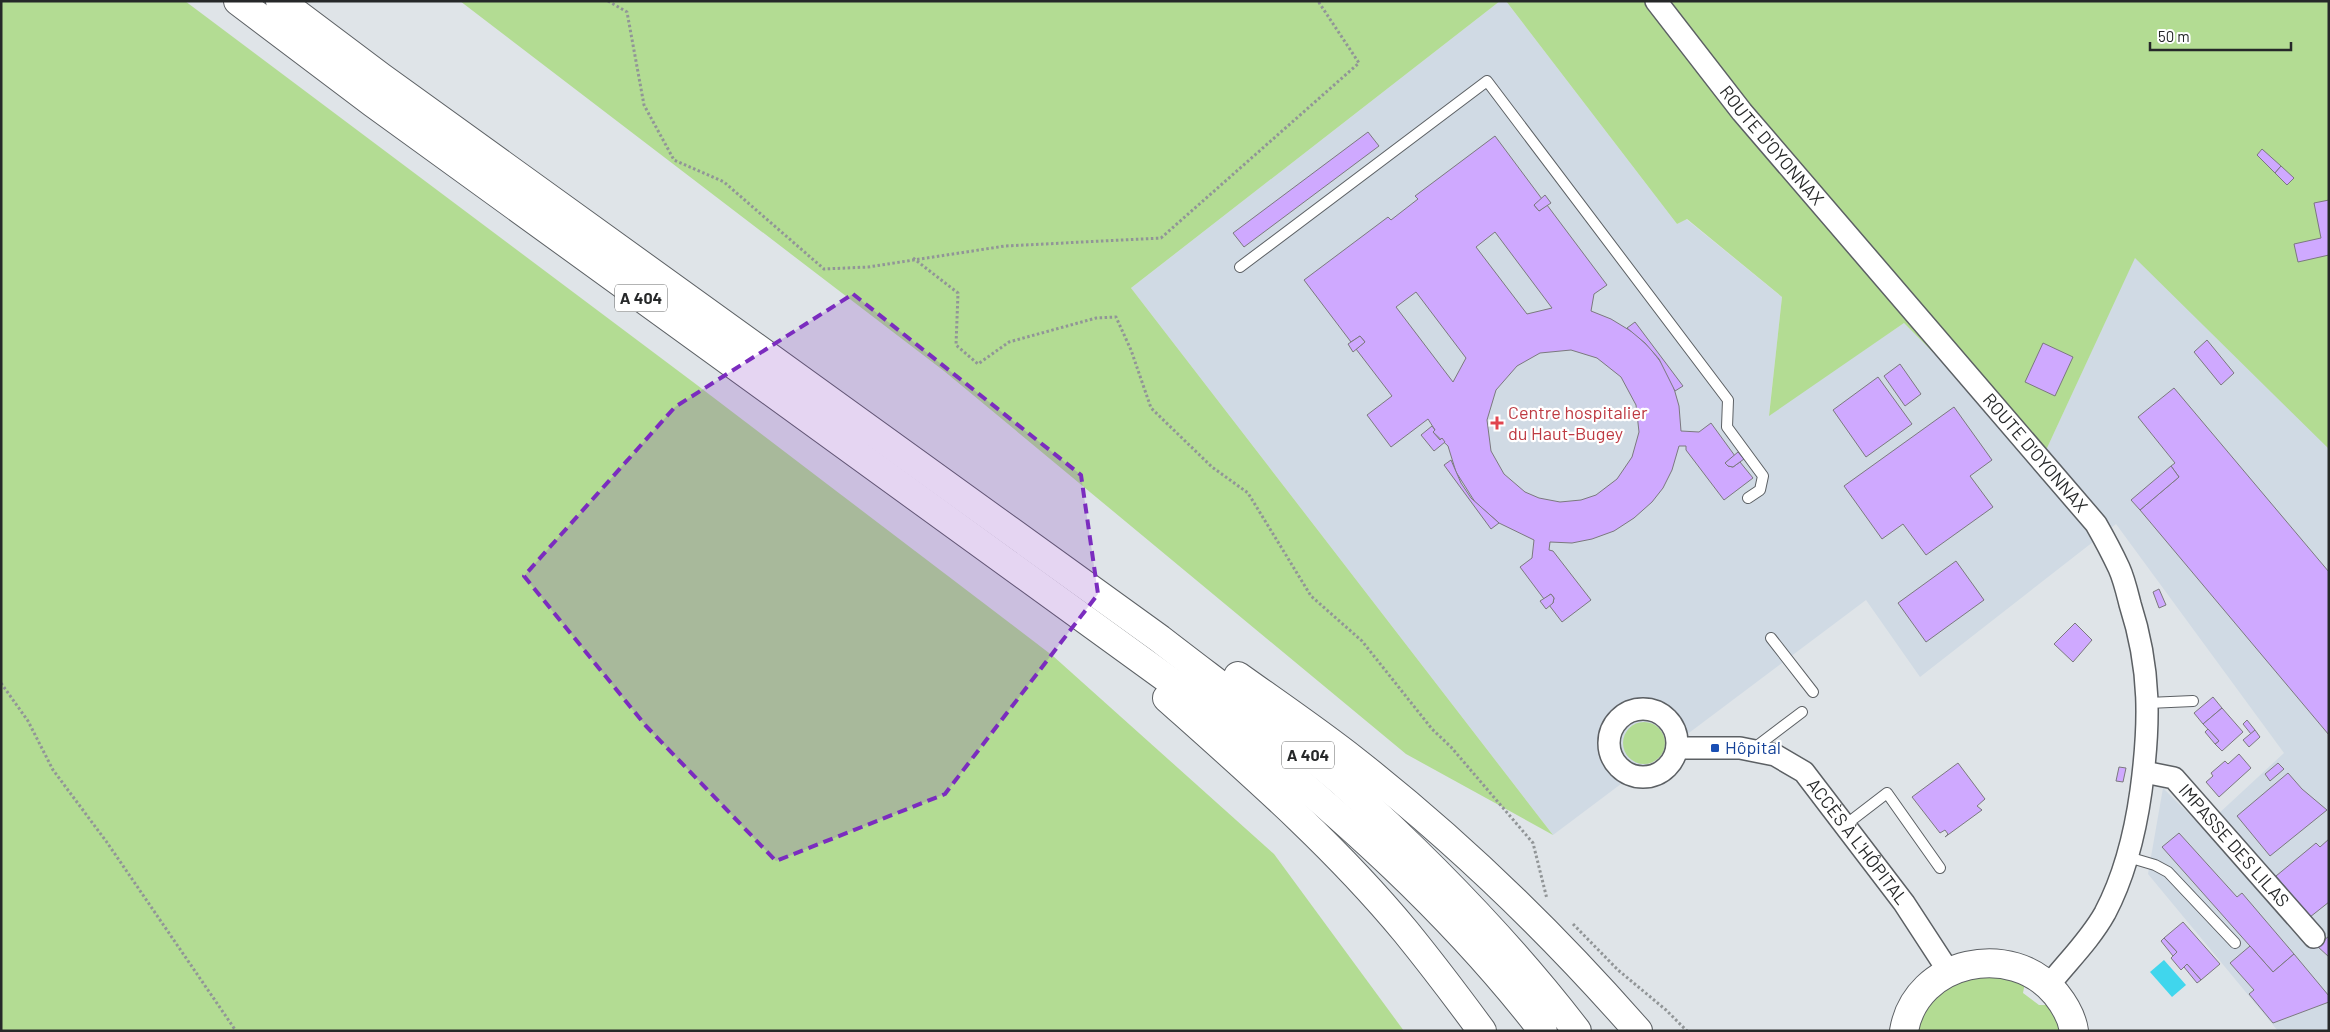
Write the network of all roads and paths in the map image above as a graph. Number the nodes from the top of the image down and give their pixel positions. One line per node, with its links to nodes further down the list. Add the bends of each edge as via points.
1 (238, 1): 10 (main road, A 404, via 389,115)
2 (280, 1): 9 (main road, A 404)
3 (608, 1): 6 (path, via 627,12 644,105 674,160 724,182 824,269 868,267)
4 (1318, 1): 6 (path, via 1359,63 1161,238 1005,246)
5 (1656, 1): 15 (street, ROUTE D'OYONNAX, via 1742,112 2096,524 2120,569 2139,631)
6 (913, 258): 23 (path, via 958,293 956,345 978,364 1009,342 1096,318 1116,317 1132,350 1152,408 1212,467 1248,493 1311,596 1362,641 1432,729 1452,747 1533,843 1546,898)
7 (1240, 267): 8 (lane, via 1487,81 1728,400 1727,427 1763,476 1760,490)
8 (1748, 498)
9 (1000, 524): 32 (main road, A 404, via 1160,639 1343,784 1484,921); 33 (main road, via 1235,675 1354,760 1512,899)
10 (1047, 591): 30 (main road, via 1312,831 1405,931); 31 (main road, A 404, via 1228,723 1328,807 1442,914)
11 (1771, 638): 13 (lane)
12 (1, 683): 29 (path, via 28,721 53,770 106,841)
13 (1813, 692)
14 (2193, 701): 15 (lane)
15 (2148, 703): 19 (street, ROUTE D'OYONNAX)
16 (1802, 712): 18 (lane)
17 (1677, 748): 18 (street, ACCÈS À L'HÔPITAL)
18 (1751, 750): 20 (street, ACCÈS À L'HÔPITAL, via 1775,755 1804,772)
19 (2144, 772): 21 (street, ROUTE D'OYONNAX); 25 (street, IMPASSE DES LILAS, via 2174,778)
20 (1844, 826): 22 (lane, via 1887,793); 27 (street, ACCÈS À L'HÔPITAL, via 1904,903)
21 (2128, 857): 26 (lane, via 2168,872); 28 (street, ROUTE D'OYONNAX, via 2120,883 2104,915)
22 (1940, 868)
23 (1553, 905)
24 (1567, 918): 34 (path, via 1618,970)
25 (2314, 937)
26 (2235, 943)
27 (1949, 972): 28 (main road, via 1974,963 2001,963 2027,970); 35 (main road, via 1933,980 1921,993 1912,1005)
28 (2049, 985): 36 (main road, via 2064,1004)
29 (236, 1031)
30 (1482, 1031)
31 (1543, 1031)
32 (1577, 1031)
33 (1638, 1031)
34 (1687, 1031)
35 (1904, 1031)
36 (2074, 1031)

